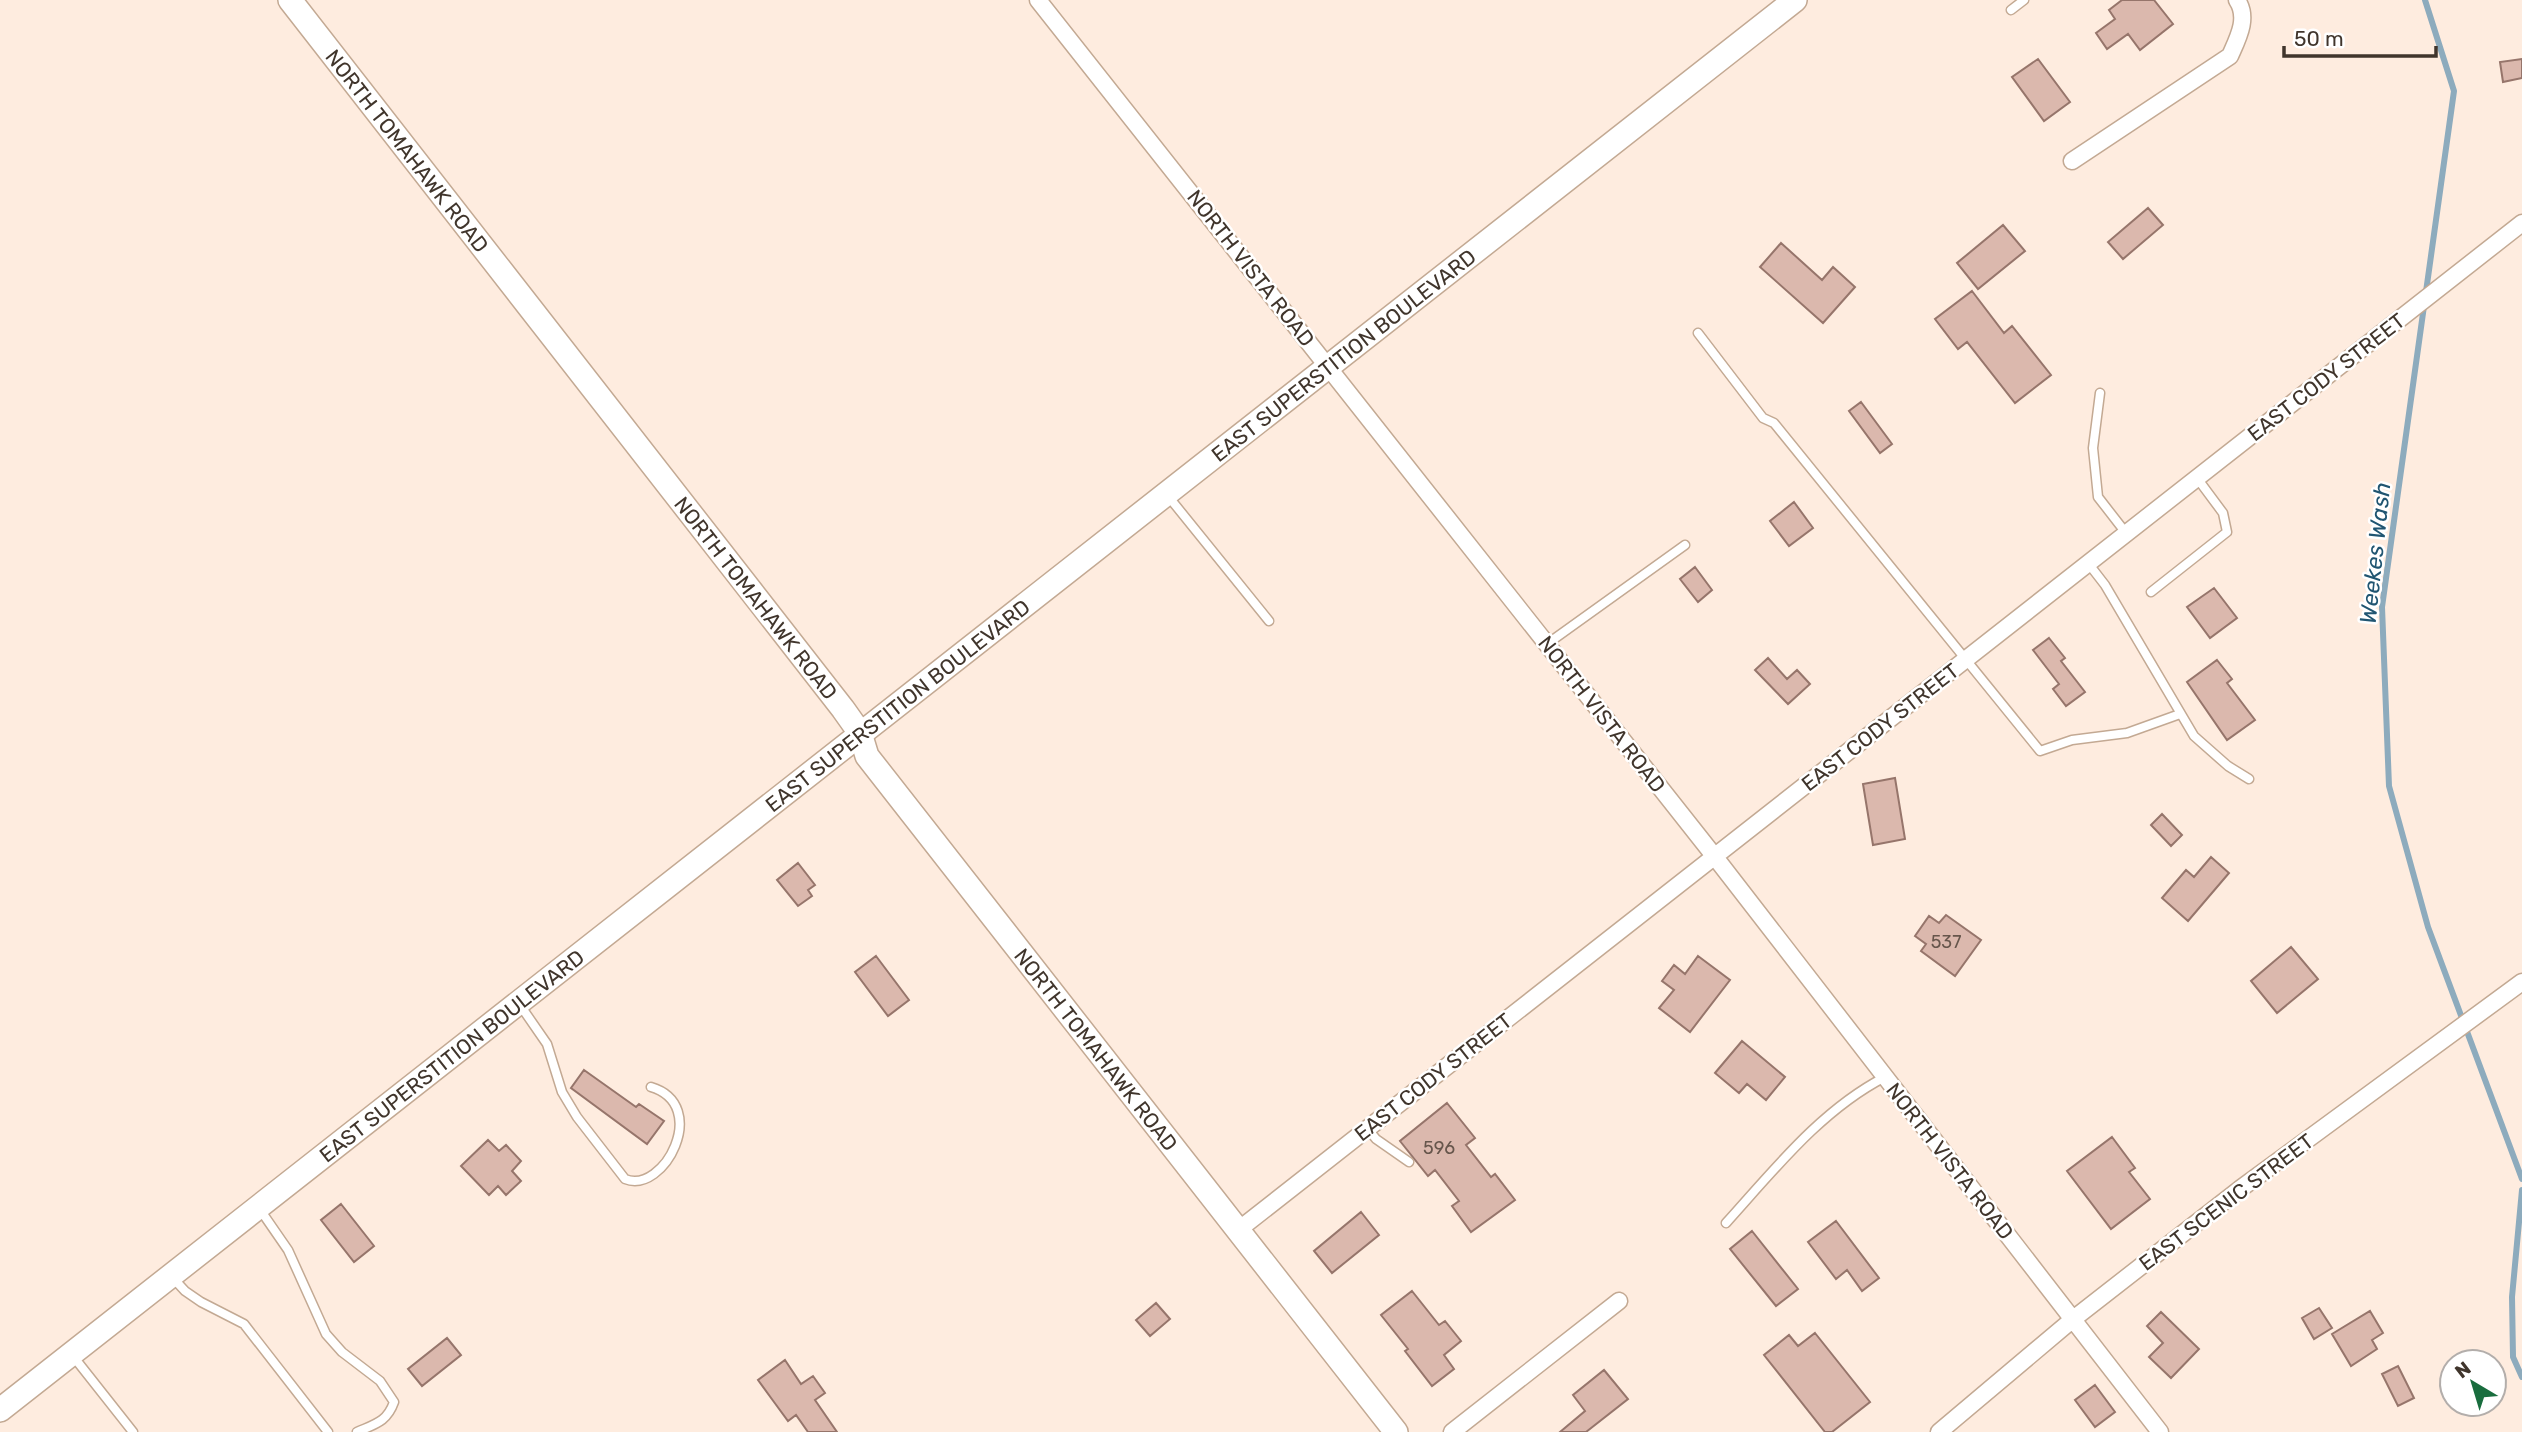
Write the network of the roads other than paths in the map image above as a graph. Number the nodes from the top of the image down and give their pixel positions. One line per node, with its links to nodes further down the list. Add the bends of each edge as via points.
1 (290, 0): 22 (main road, NORTH TOMAHAWK ROAD)
2 (1038, 0): 10 (street, NORTH VISTA ROAD)
3 (1795, 0): 10 (main road, EAST SUPERSTITION BOULEVARD)
4 (2024, 0): 6 (lane)
5 (2237, 0): 7 (street, via 2243,16 2230,55)
6 (2011, 10)
7 (2072, 161)
8 (2522, 223): 12 (street, EAST CODY STREET)
9 (1698, 333): 20 (lane, via 1763,418 1774,423)
10 (1328, 366): 13 (main road, EAST SUPERSTITION BOULEVARD); 19 (street, NORTH VISTA ROAD)
11 (2101, 393): 14 (lane, via 2093,448 2098,497)
12 (2197, 478): 14 (street, EAST CODY STREET); 17 (lane, via 2223,513 2227,532)
13 (1166, 494): 18 (lane); 22 (main road, EAST SUPERSTITION BOULEVARD)
14 (2126, 533): 16 (street, EAST CODY STREET)
15 (1685, 545): 19 (lane)
16 (2088, 563): 20 (street, EAST CODY STREET); 21 (lane, via 2112,595)
17 (2151, 592)
18 (1269, 621)
19 (1547, 644): 24 (street, NORTH VISTA ROAD)
20 (1966, 659): 21 (lane, via 2039,751 2072,740 2127,733); 24 (street, EAST CODY STREET)
21 (2180, 714): 23 (lane, via 2193,736)
22 (860, 733): 26 (main road, EAST SUPERSTITION BOULEVARD); 33 (main road, NORTH TOMAHAWK ROAD, via 867,756)
23 (2249, 779)
24 (1715, 857): 27 (street, NORTH VISTA ROAD); 29 (street, EAST CODY STREET)
25 (2522, 982): 36 (street, EAST SCENIC STREET, via 2240,1189)
26 (518, 1002): 28 (lane, via 547,1044 562,1093 576,1116 625,1179 633,1182 664,1165 679,1138 674,1104); 31 (main road, EAST SUPERSTITION BOULEVARD)
27 (1885, 1077): 32 (lane, via 1858,1091 1797,1144); 36 (street, NORTH VISTA ROAD)
28 (651, 1087)
29 (1367, 1128): 30 (lane); 33 (street, EAST CODY STREET)
30 (1409, 1162)
31 (258, 1207): 34 (main road, EAST SUPERSTITION BOULEVARD); 41 (lane, via 289,1250 326,1334 380,1381 394,1402 390,1414)
32 (1726, 1223)
33 (1237, 1231): 42 (main road, NORTH TOMAHAWK ROAD)
34 (171, 1275): 37 (main road, EAST SUPERSTITION BOULEVARD); 40 (lane, via 201,1302 244,1324)
35 (1619, 1301): 43 (street)
36 (2073, 1320): 44 (street, EAST SCENIC STREET); 45 (street, NORTH VISTA ROAD)
37 (71, 1354): 38 (main road, EAST SUPERSTITION BOULEVARD); 39 (lane)
38 (0, 1410)
39 (133, 1432)
40 (328, 1432)
41 (357, 1432)
42 (1396, 1432)
43 (1452, 1432)
44 (1939, 1432)
45 (2160, 1432)

